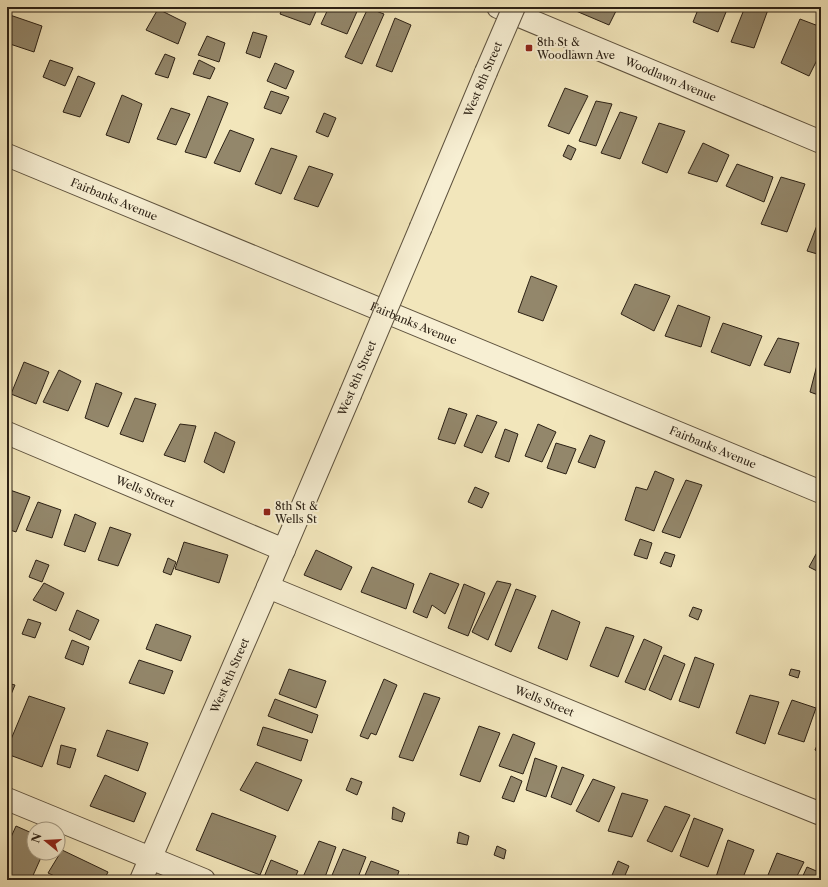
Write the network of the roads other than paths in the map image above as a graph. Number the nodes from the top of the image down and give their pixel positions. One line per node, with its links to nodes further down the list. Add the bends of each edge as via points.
1 (498, 7): 3 (street, Woodlawn Avenue)
2 (514, 7): 7 (street, West 8th Street, bridge)
3 (821, 142)
4 (7, 155): 6 (street, Fairbanks Avenue)
5 (7, 433): 7 (street, Wells Street)
6 (821, 492)
7 (284, 550): 8 (street, West 8th Street)
8 (268, 587): 10 (street, Wells Street); 11 (street, West 8th Street)
9 (7, 799): 11 (street)
10 (821, 814)
11 (150, 859): 12 (street, West 8th Street); 13 (street)
12 (141, 880)
13 (204, 880)

